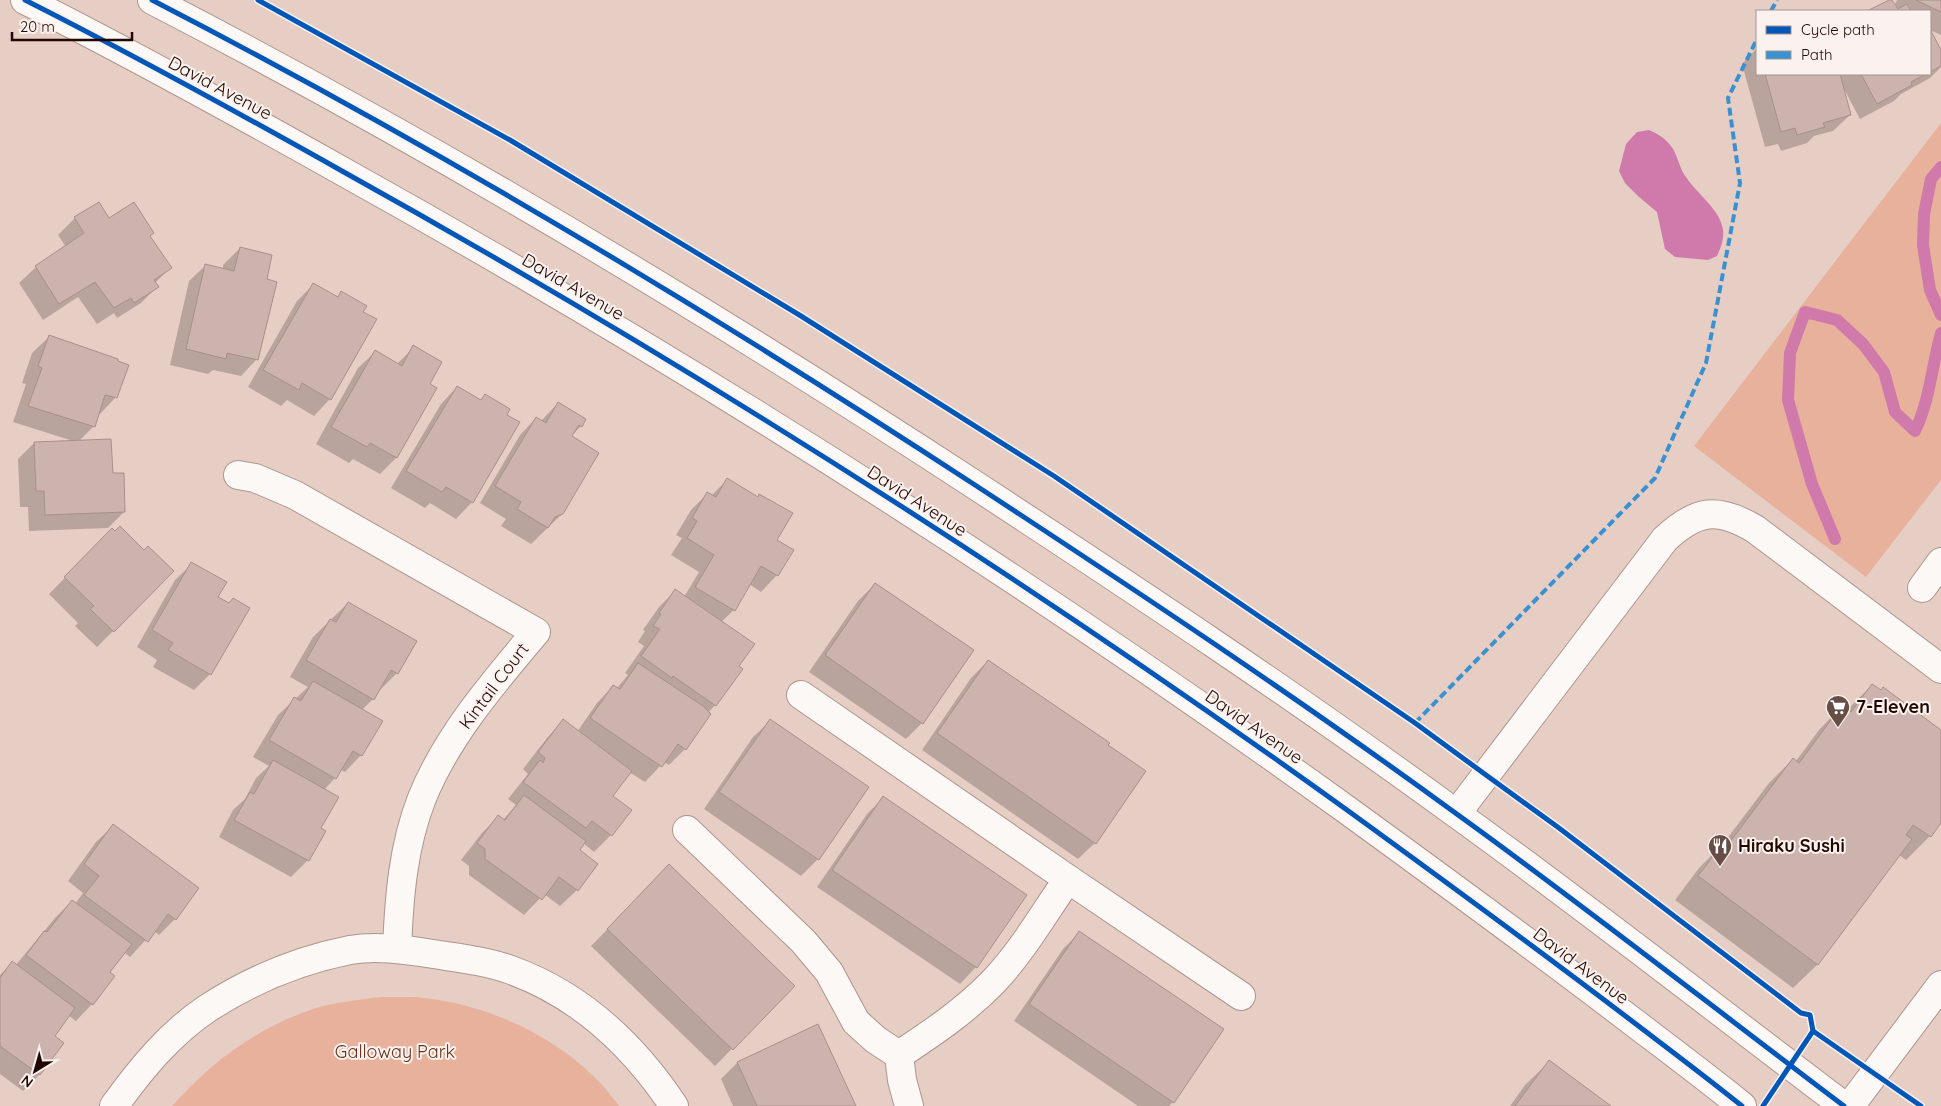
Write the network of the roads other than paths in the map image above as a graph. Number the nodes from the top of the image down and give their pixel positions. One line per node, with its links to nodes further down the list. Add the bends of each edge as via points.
1 (25, 0): 18 (main road, David Avenue, via 450,231 647,347 899,505 1220,719 1527,942)
2 (152, 0): 8 (main road, via 430,151 674,294 1157,604)
3 (238, 474): 11 (main road, Kintail Court, via 262,480 295,495 536,632 464,724 435,770 422,799 404,867)
4 (1941, 562): 5 (main road)
5 (1922, 588)
6 (1941, 669): 8 (main road, via 1755,529 1736,518 1714,513 1693,519 1665,539)
7 (801, 695): 10 (main road)
8 (1457, 813): 19 (main road)
9 (687, 830): 14 (main road, via 803,941 829,972 856,1022)
10 (1068, 879): 13 (main road); 14 (main road, via 994,982 955,1017)
11 (397, 949): 15 (main road, via 351,950 291,966 232,994 180,1030 137,1075); 16 (main road, via 477,961 511,970 552,989 610,1029 640,1061)
12 (1941, 985): 20 (main road)
13 (1241, 996)
14 (899, 1055): 17 (main road)
15 (114, 1106)
16 (674, 1106)
17 (909, 1106)
18 (1742, 1106)
19 (1844, 1106)
20 (1850, 1106)

